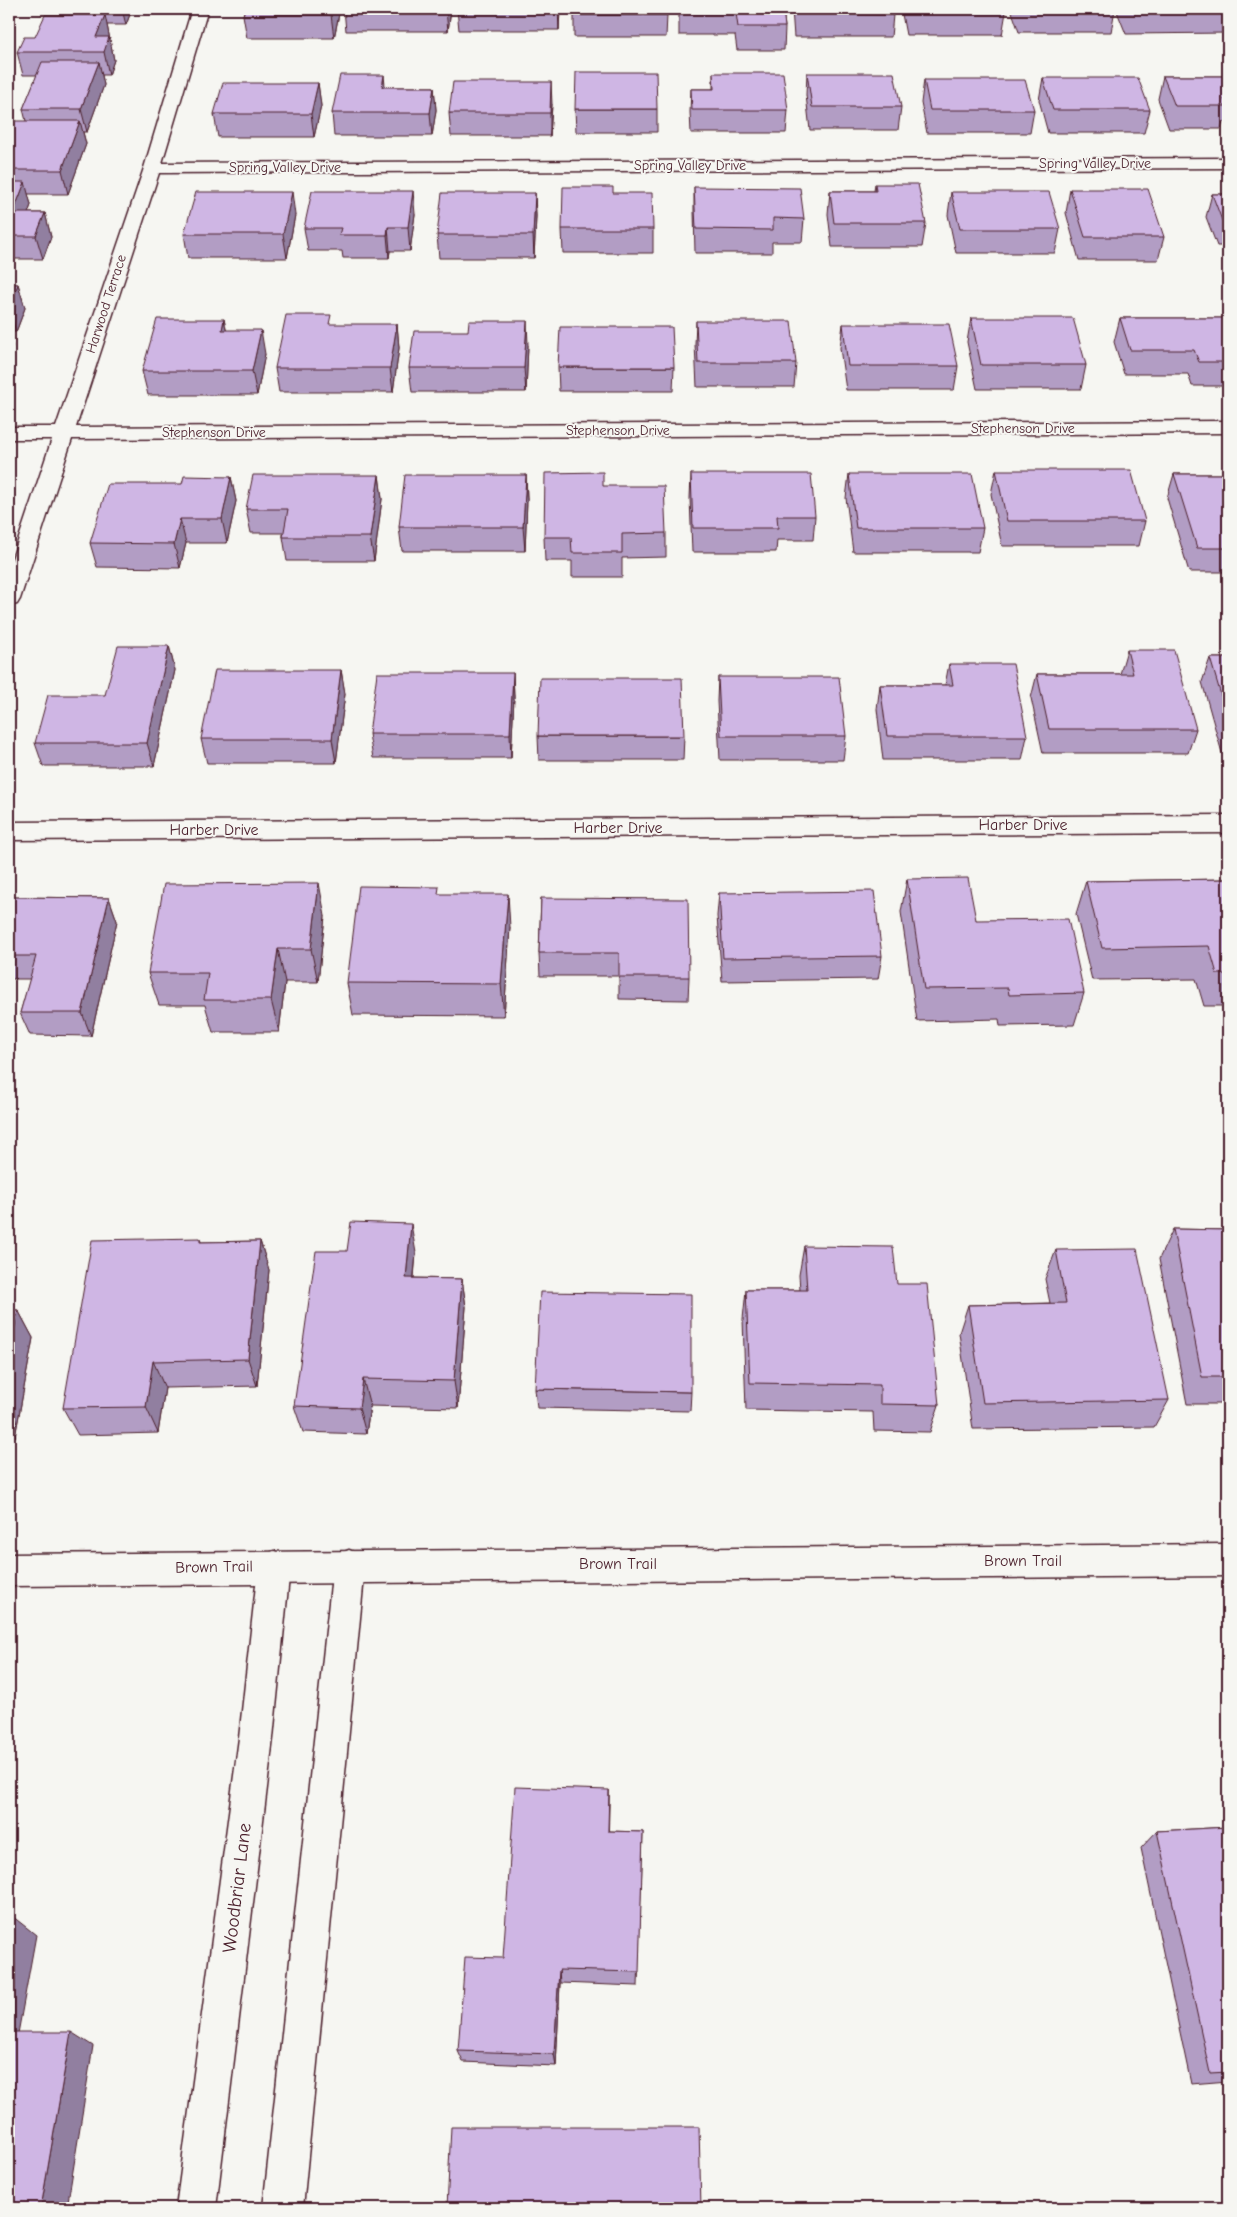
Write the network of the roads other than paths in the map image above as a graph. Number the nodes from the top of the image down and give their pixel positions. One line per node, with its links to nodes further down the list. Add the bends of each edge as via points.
1 (200, 9): 3 (street, Harwood Terrace)
2 (1228, 163): 3 (street, Spring Valley Drive)
3 (152, 168): 6 (street, Harwood Terrace)
4 (1228, 427): 6 (street, Stephenson Drive)
5 (9, 433): 6 (street, Stephenson Drive)
6 (64, 433): 7 (street, Harwood Terrace)
7 (9, 599)
8 (1228, 824): 9 (street, Harber Drive)
9 (9, 831)
10 (1228, 1560): 11 (street, Brown Trail)
11 (349, 1566): 12 (street, Brown Trail); 15 (street)
12 (274, 1567): 13 (street, Brown Trail); 14 (street, Woodbriar Lane, via 256,1738)
13 (9, 1570)
14 (196, 2208)
15 (283, 2208)

